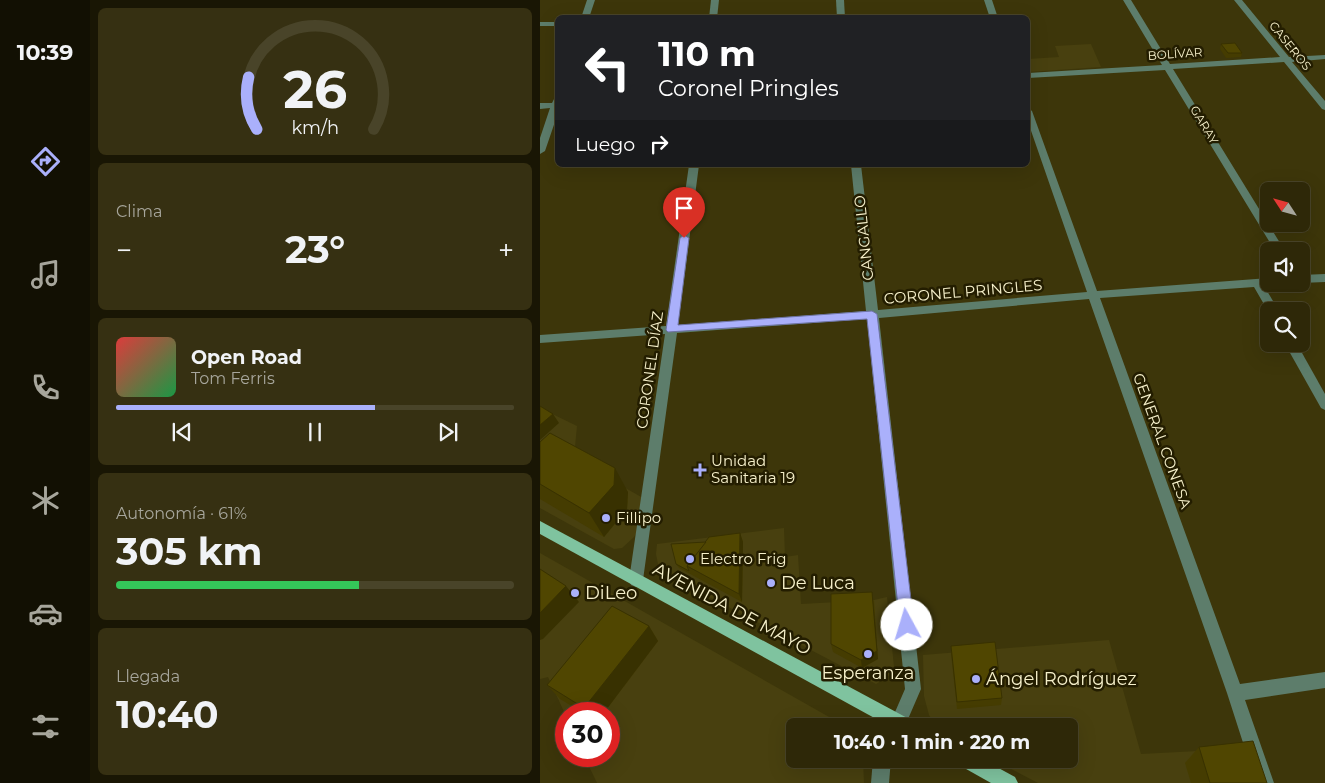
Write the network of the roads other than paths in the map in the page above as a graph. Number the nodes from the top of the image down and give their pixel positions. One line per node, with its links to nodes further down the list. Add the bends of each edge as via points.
1 (591, 0): 7 (street)
2 (714, 0): 8 (street)
3 (840, 0): 9 (street)
4 (988, 0): 10 (street)
5 (1127, 0): 15 (street, GARAY)
6 (1238, 0): 14 (street, CASEROS)
7 (586, 15)
8 (713, 15)
9 (842, 15)
10 (993, 15)
11 (540, 24): 12 (street)
12 (555, 24)
13 (1325, 57): 14 (street, BOLÍVAR)
14 (1286, 59): 15 (street, BOLÍVAR); 19 (street, CASEROS)
15 (1170, 67): 16 (street, BOLÍVAR); 25 (street, GARAY)
16 (1030, 76)
17 (555, 103): 18 (street)
18 (540, 106)
19 (1325, 106)
20 (555, 109): 22 (street)
21 (1030, 117): 29 (street, GENERAL CONESA)
22 (540, 151)
23 (694, 167): 31 (street, CORONEL DÍAZ)
24 (856, 167): 30 (street, CANGALLO)
25 (1275, 242)
26 (1325, 278): 27 (street)
27 (1310, 279)
28 (1260, 282): 29 (street, CORONEL PRINGLES)
29 (1092, 296): 30 (street, CORONEL PRINGLES); 38 (street, GENERAL CONESA)
30 (872, 314): 31 (street, CORONEL PRINGLES); 40 (street, CANGALLO, via 913,689)
31 (672, 330): 32 (street, CORONEL PRINGLES); 36 (street, CORONEL DÍAZ)
32 (540, 339)
33 (1296, 352): 34 (street)
34 (1325, 404)
35 (540, 527): 36 (main road, AVENIDA DE MAYO)
36 (636, 580): 39 (main road, AVENIDA DE MAYO)
37 (1325, 680): 38 (street)
38 (1235, 693): 45 (street, GENERAL CONESA)
39 (887, 718)
40 (903, 718)
41 (881, 768): 43 (street)
42 (982, 768): 44 (main road)
43 (880, 783)
44 (1009, 783)
45 (1265, 783)

